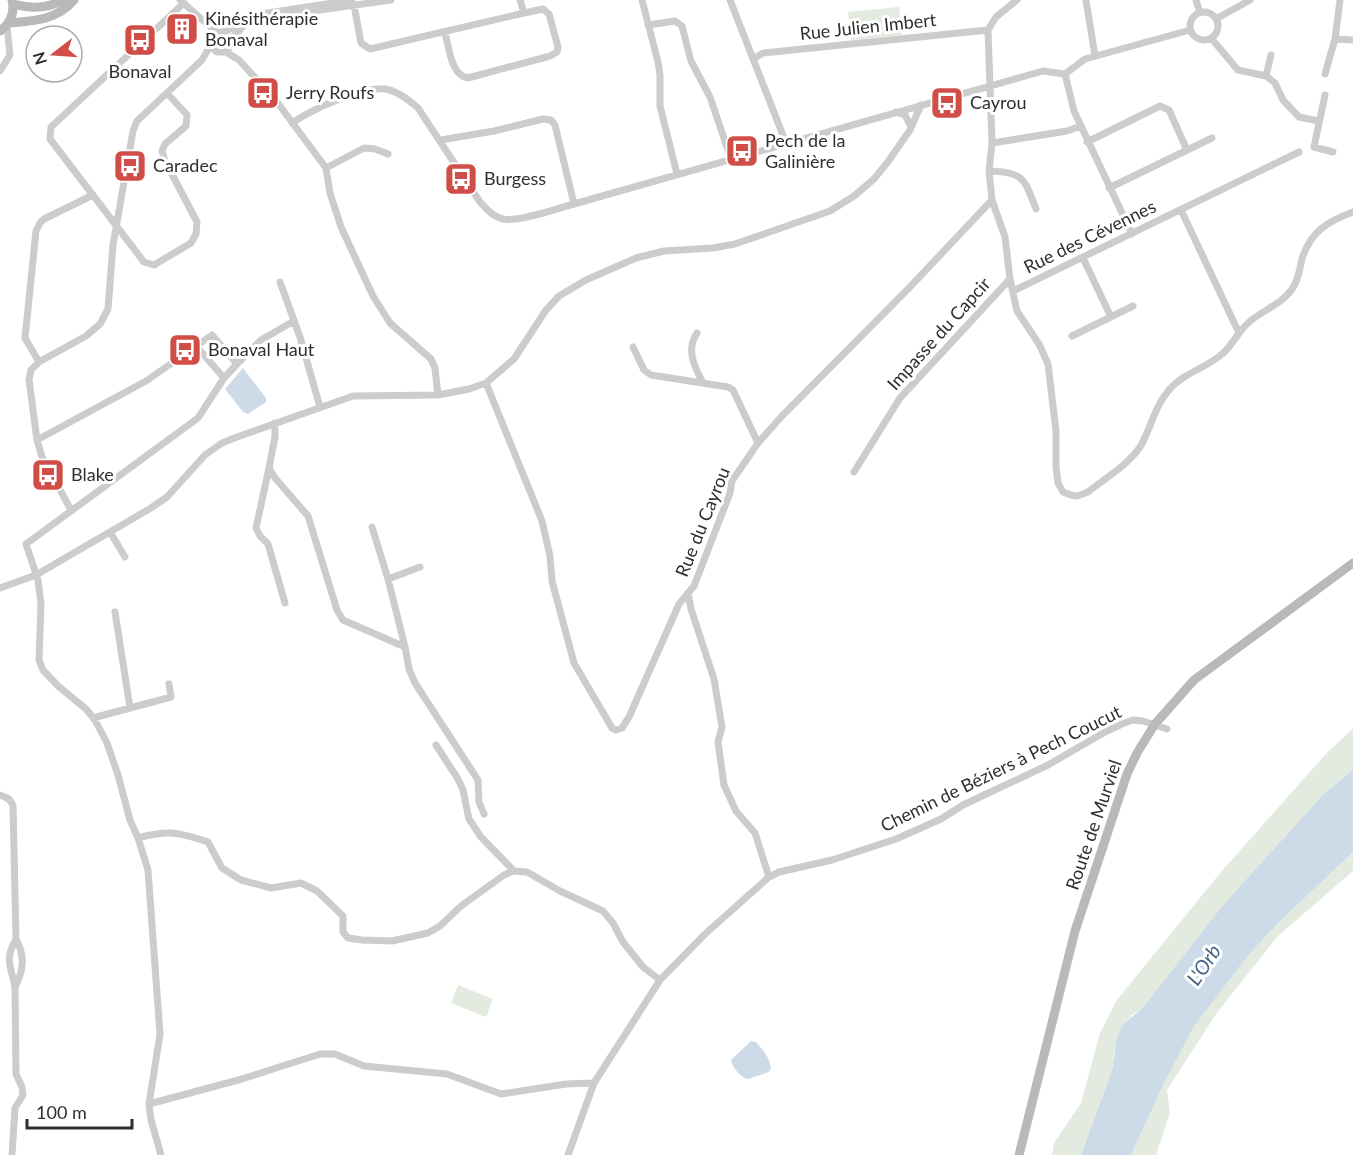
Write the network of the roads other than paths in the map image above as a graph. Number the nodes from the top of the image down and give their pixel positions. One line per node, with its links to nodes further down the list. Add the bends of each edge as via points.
1 (63, 0): 13 (main road, via 27,8)
2 (74, 0): 21 (main road, via 50,18)
3 (283, 0): 16 (street)
4 (391, 0): 15 (street)
5 (520, 0): 18 (street)
6 (642, 0): 20 (street)
7 (730, 0): 35 (street)
8 (1017, 0): 22 (street, via 996,17)
9 (1086, 0): 34 (street)
10 (1196, 0): 17 (street)
11 (1250, 0): 19 (street)
12 (1340, 0): 27 (street)
13 (12, 2): 21 (main road, via 12,16)
14 (182, 2): 25 (street); 65 (street, via 51,127 50,139)
15 (353, 2): 16 (street); 24 (street, via 361,43 370,49); 29 (street, via 255,19 247,22)
16 (285, 9): 25 (street, via 248,16)
17 (1200, 12): 19 (street); 23 (street, via 1192,17)
18 (524, 13): 24 (street); 24 (street, via 543,9 549,14 558,46 556,52 461,77)
19 (1216, 19): 26 (street, via 1217,32)
20 (648, 25): 60 (street, via 675,21 682,26 691,61 707,90); 63 (street, via 660,75 660,106)
21 (5, 27): 38 (street, via 10,55)
22 (988, 30): 35 (street, Rue Julien Imbert, via 763,53); 42 (street)
23 (1190, 30): 26 (street, via 1198,40); 34 (street)
24 (445, 33)
25 (217, 34): 29 (street); 30 (street)
26 (1211, 38): 41 (street, via 1238,70)
27 (1335, 39): 28 (street); 40 (street)
28 (1353, 40)
29 (231, 42): 32 (street); 37 (street)
30 (210, 46): 31 (street); 36 (street)
31 (217, 52): 32 (street); 36 (street)
32 (226, 52): 37 (street)
33 (1271, 55): 41 (street)
34 (1095, 56): 39 (street, via 1080,61)
35 (753, 59): 54 (street)
36 (202, 60): 43 (street)
37 (239, 60): 48 (street)
38 (0, 71)
39 (1065, 74): 42 (street, via 1042,71); 49 (street)
40 (1325, 74)
41 (1266, 76): 47 (street, via 1299,117)
42 (991, 86): 45 (street); 55 (street)
43 (167, 93): 71 (street, via 142,114 133,131); 71 (street, via 187,116 186,126 162,151 197,222 196,234 191,243 154,265 144,262)
44 (1325, 95): 47 (street)
45 (921, 105): 46 (street); 50 (street)
46 (896, 112): 50 (street, via 905,115); 54 (street)
47 (1319, 121): 58 (street, via 1314,147)
48 (292, 123): 52 (street, via 320,106 370,90 387,89 418,108); 61 (street)
49 (1081, 126): 53 (street); 55 (street)
50 (911, 127): 89 (street, via 874,179 830,211 735,244 664,251 636,258 559,296 514,359)
51 (1212, 138): 56 (street)
52 (441, 140): 67 (street, via 480,202 503,219); 67 (street, via 551,120)
53 (1087, 142): 56 (street, via 1160,106 1169,110); 64 (street)
54 (786, 143): 60 (street)
55 (992, 144): 62 (street)
56 (1187, 150): 64 (street)
57 (1299, 152): 69 (street, Rue des Cévennes)
58 (1333, 152)
59 (388, 154): 61 (street, via 364,148)
60 (731, 159): 63 (street)
61 (326, 168): 90 (street, via 341,227 373,296 390,323 431,359)
62 (989, 171): 66 (street); 68 (street, via 1017,174 1025,181)
63 (676, 174): 67 (street)
64 (1109, 188): 72 (street)
65 (93, 195): 71 (street); 85 (street, via 44,219 36,231 25,338)
66 (992, 200): 74 (street, via 1005,237); 94 (street, Rue du Cayrou)
67 (574, 204)
68 (1036, 209)
69 (1181, 210): 72 (street, Rue des Cévennes); 81 (street)
70 (1353, 212): 81 (street, via 1317,231 1292,289)
71 (116, 225): 85 (street, via 108,309 100,324)
72 (1132, 234): 73 (street, Rue des Cévennes)
73 (1083, 258): 76 (street, Rue des Cévennes); 78 (street)
74 (1010, 279): 76 (street); 96 (street, Impasse du Capcir, via 900,398)
75 (280, 282): 79 (street)
76 (1012, 291): 81 (street, via 1017,311 1048,364 1058,483 1063,492 1071,495 1088,492 1128,460 1139,448 1156,408 1169,390 1187,374 1222,354)
77 (1133, 306): 78 (street)
78 (1111, 317): 82 (street)
79 (294, 321): 86 (street, via 261,340); 91 (street)
80 (697, 333): 88 (street, via 691,359)
81 (1239, 333)
82 (1072, 336)
83 (197, 347): 86 (street, via 212,335); 87 (street); 93 (street, via 146,381)
84 (633, 347): 88 (street, via 644,370 651,375)
85 (39, 362): 93 (street, via 31,370 29,380)
86 (237, 364): 87 (street)
87 (225, 378): 97 (street, via 198,418)
88 (702, 381): 94 (street, via 733,390)
89 (486, 383): 90 (street); 106 (street, Rue du Cayrou, via 542,521 552,581 574,663 612,728 622,728 629,717 679,604)
90 (438, 394): 91 (street, via 353,396)
91 (320, 407): 92 (street)
92 (275, 423): 95 (street); 99 (street, via 222,443 166,497)
93 (37, 440): 97 (street)
94 (758, 443): 106 (street, Rue du Cayrou, via 732,481 712,541)
95 (269, 468): 107 (street, via 256,528 268,544); 109 (street, via 308,516 343,620)
96 (854, 472)
97 (71, 510): 103 (street, via 26,544)
98 (372, 527): 104 (street)
99 (110, 532): 100 (street); 103 (street)
100 (125, 557)
101 (1353, 563): 113 (main road, Route de Murviel, via 1194,680)
102 (420, 567): 104 (street)
103 (36, 575): 105 (street); 112 (street, via 41,604 39,660 58,686)
104 (388, 579): 109 (street)
105 (0, 588)
106 (688, 593): 120 (street, via 714,679 722,727 718,742 724,785 736,811 755,833)
107 (285, 603)
108 (115, 612): 111 (street)
109 (405, 647): 117 (street, via 415,683 478,780)
110 (169, 684): 111 (street, via 171,697)
111 (130, 708): 112 (street)
112 (93, 718): 118 (street, via 107,743)
113 (1155, 724): 114 (street, Chemin de Béziers à Pech Coucut); 120 (street, Chemin de Béziers à Pech Coucut, via 1134,720 1122,724 896,839); 129 (main road, Route de Murviel, via 1127,774 1075,931)
114 (1167, 729)
115 (436, 745): 119 (street, via 463,790 469,819)
116 (0, 795): 121 (street, via 13,805)
117 (484, 814)
118 (138, 838): 119 (street, via 176,832 192,836 208,842 222,868 241,880 271,888 301,883 343,916 343,932 348,938 362,940 392,941 428,933); 125 (street, via 150,886 160,1034)
119 (514, 871): 122 (street, via 527,872 603,911 636,958)
120 (769, 877): 122 (street, Chemin de Béziers à Pech Coucut)
121 (16, 939): 123 (street, via 8,962); 123 (street, via 23,962)
122 (660, 980): 124 (street, Chemin de Béziers à Pech Coucut)
123 (15, 987): 126 (street, via 16,1074 23,1095 15,1108)
124 (594, 1083): 125 (street, via 501,1094 447,1074 364,1066 335,1054 320,1054); 128 (street, Chemin de Béziers à Pech Coucut)
125 (149, 1104): 127 (street)
126 (12, 1155)
127 (161, 1155)
128 (568, 1155)
129 (1018, 1155)

